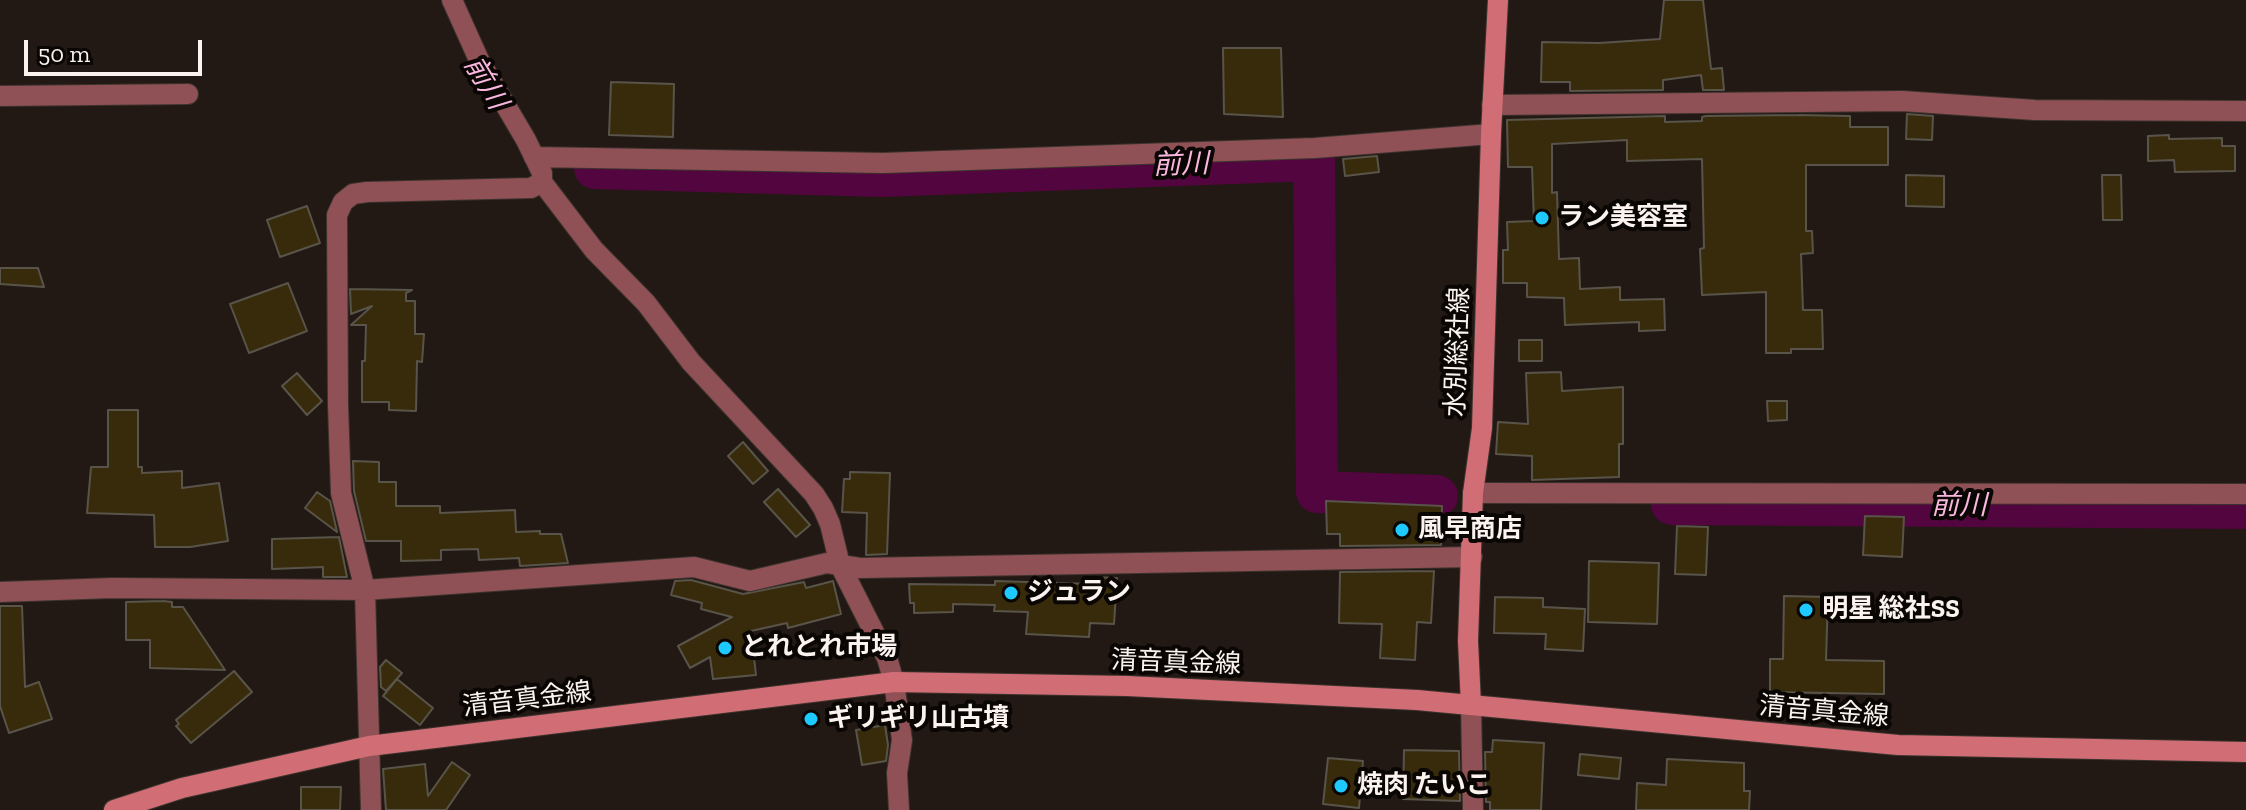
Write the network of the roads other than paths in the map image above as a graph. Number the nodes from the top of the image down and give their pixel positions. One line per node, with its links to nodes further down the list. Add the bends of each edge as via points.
1 (452, 0): 8 (street)
2 (1498, 0): 5 (main road, 水別総社線)
3 (188, 94): 4 (street)
4 (0, 96)
5 (1492, 105): 6 (street, via 1902,101 2035,110); 7 (main road, 水別総社線)
6 (2246, 111)
7 (1491, 134): 8 (street, via 1315,148 883,163); 10 (main road, 水別総社線, via 1482,428)
8 (534, 157): 9 (street)
9 (542, 182): 13 (street, via 691,362 814,494 830,524); 14 (street, via 531,188 353,194 337,215 341,493)
10 (1473, 493): 11 (street); 12 (main road, 水別総社線)
11 (2246, 494)
12 (1472, 557): 13 (street); 17 (main road, 水別総社線)
13 (840, 565): 14 (street, via 750,581 694,567); 16 (street)
14 (365, 590): 15 (street); 18 (street)
15 (0, 592)
16 (894, 682): 17 (main road, 清音真金線, via 1127,686); 18 (main road, 清音真金線); 22 (street, via 902,740)
17 (1471, 705): 19 (main road, 清音真金線, via 1898,745); 23 (street)
18 (369, 746): 20 (main road, 清音真金線, via 182,788); 21 (street)
19 (2246, 752)
20 (114, 810)
21 (371, 810)
22 (899, 810)
23 (1473, 810)

